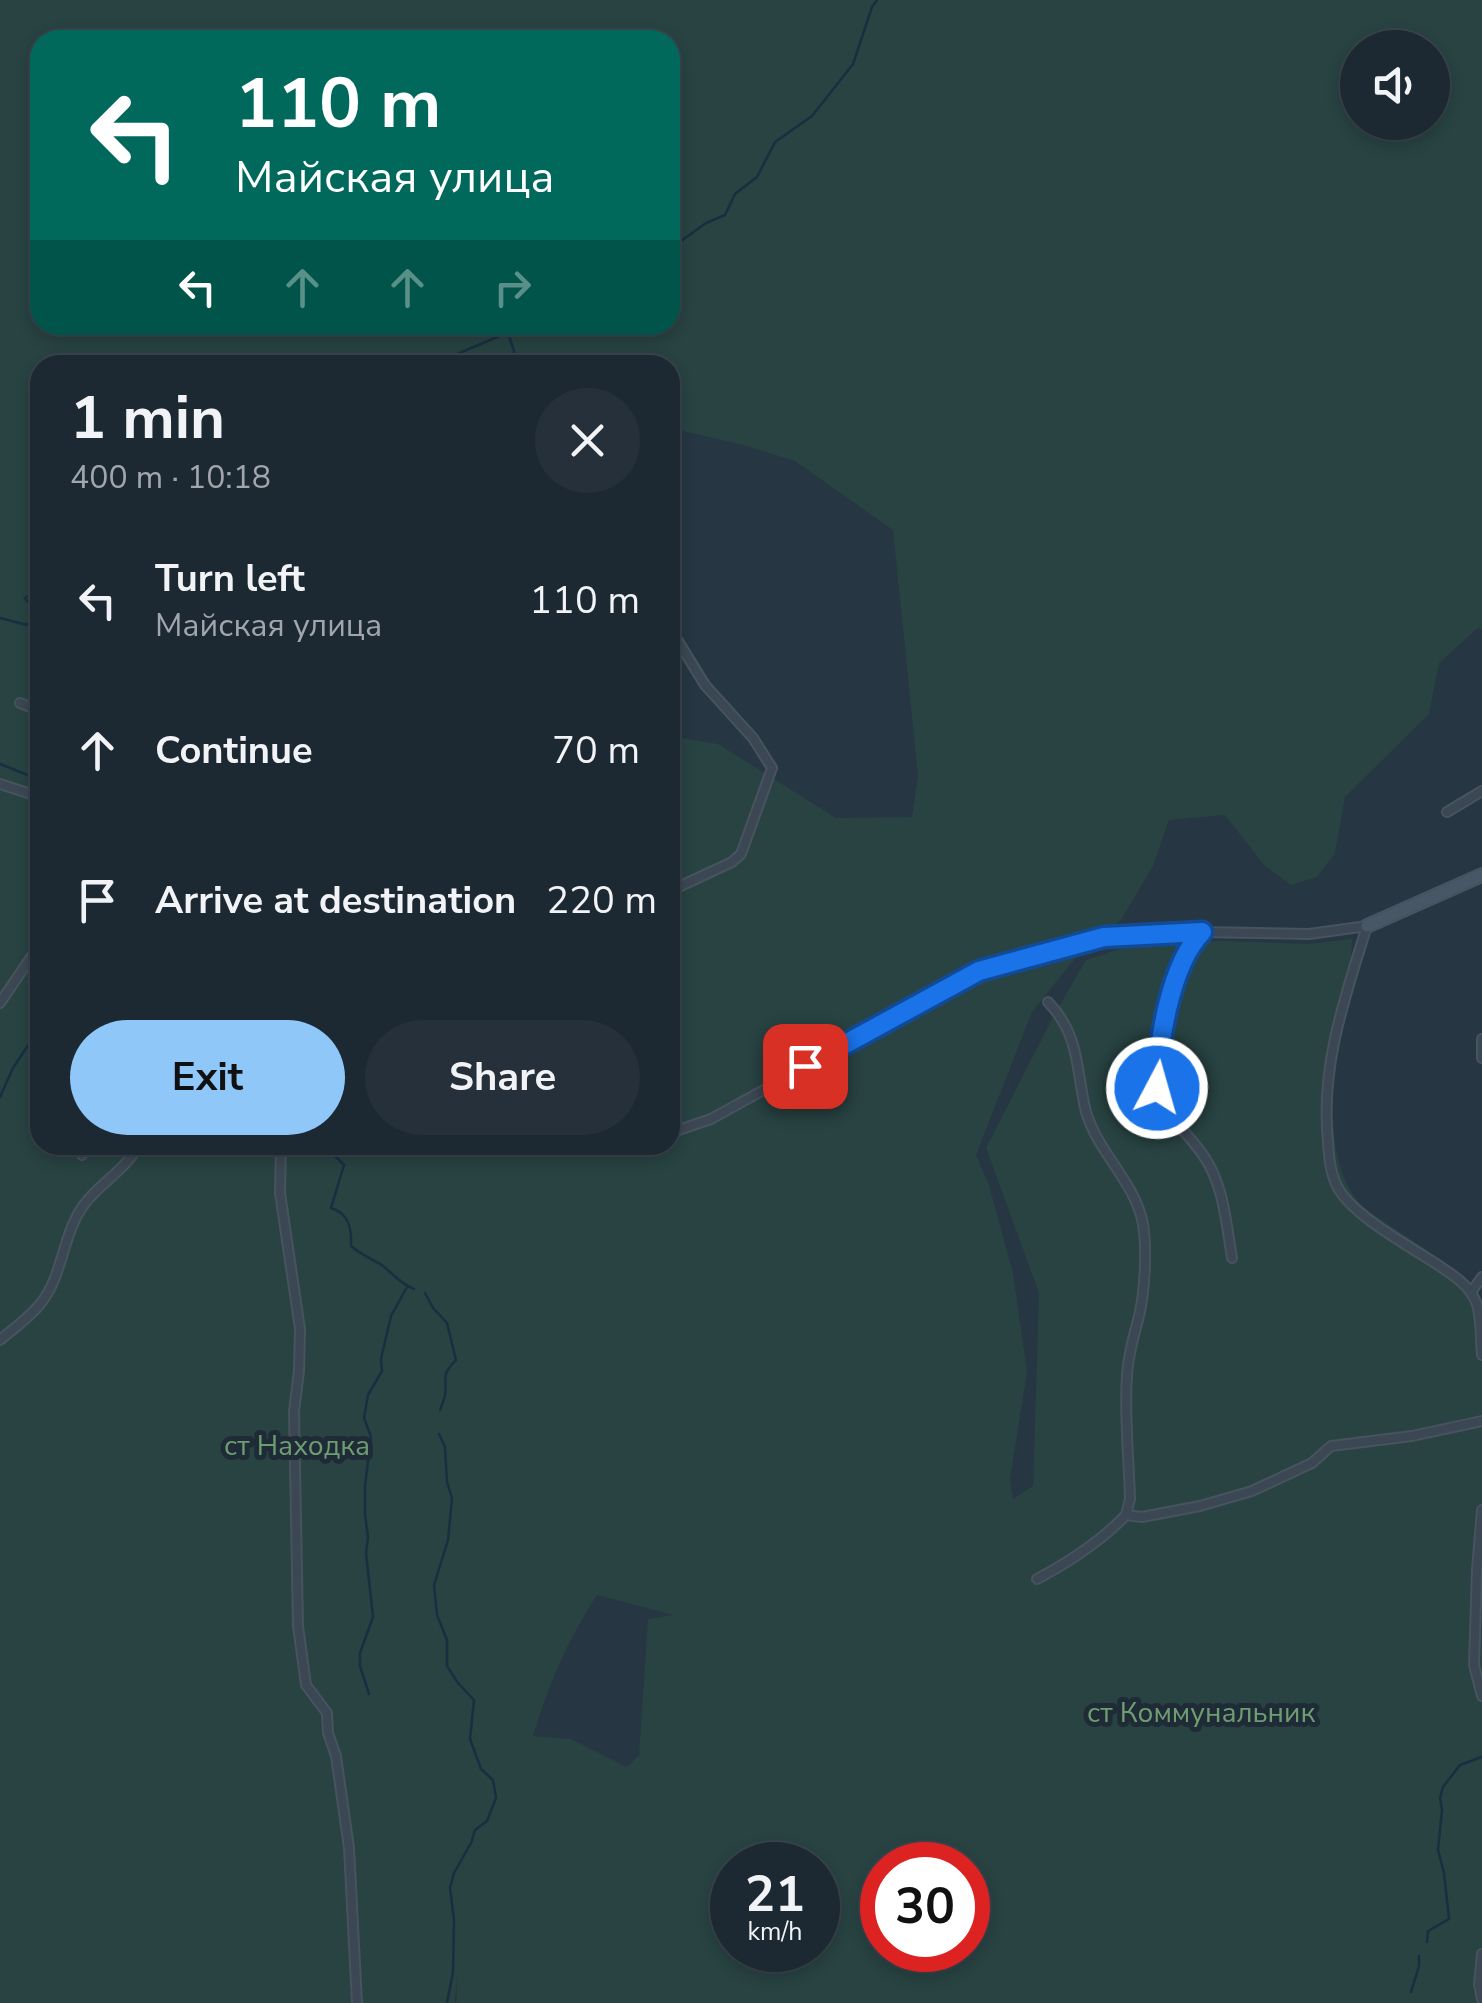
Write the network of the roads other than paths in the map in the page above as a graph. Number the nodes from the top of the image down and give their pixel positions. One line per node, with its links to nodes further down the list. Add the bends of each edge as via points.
1 (680, 644): 9 (street, via 772,768 742,854)
2 (20, 703): 3 (street)
3 (30, 707)
4 (0, 784): 6 (street)
5 (1482, 791): 7 (street)
6 (30, 794)
7 (1447, 812)
8 (1482, 875): 10 (street)
9 (680, 886)
10 (1367, 926): 11 (street, via 1309,934); 22 (street, via 1331,1048 1325,1116 1330,1165 1348,1201)
11 (1202, 932): 17 (street, via 1104,937 979,971 711,1119); 20 (street, via 1172,988 1157,1088 1214,1175)
12 (30, 959): 14 (street)
13 (1048, 1002): 27 (street, via 1072,1036 1085,1109 1143,1223 1140,1314 1126,1380)
14 (0, 1003)
15 (1482, 1039): 16 (street)
16 (1482, 1058)
17 (680, 1130)
18 (132, 1155): 23 (street, via 86,1203 42,1302)
19 (282, 1155): 32 (street, via 280,1193 300,1329 294,1410 298,1626 306,1685 327,1713 336,1756)
20 (1232, 1258)
21 (1482, 1277): 22 (street)
22 (1471, 1292): 24 (street)
23 (0, 1340)
24 (1482, 1355)
25 (1482, 1421): 27 (street, via 1331,1446 1312,1463 1252,1491 1200,1506)
26 (1482, 1510): 29 (street, via 1474,1665)
27 (1126, 1515): 28 (street, via 1074,1560)
28 (1037, 1579)
29 (1482, 1696)
30 (1482, 1954): 31 (street)
31 (1482, 1998)
32 (358, 2003)

